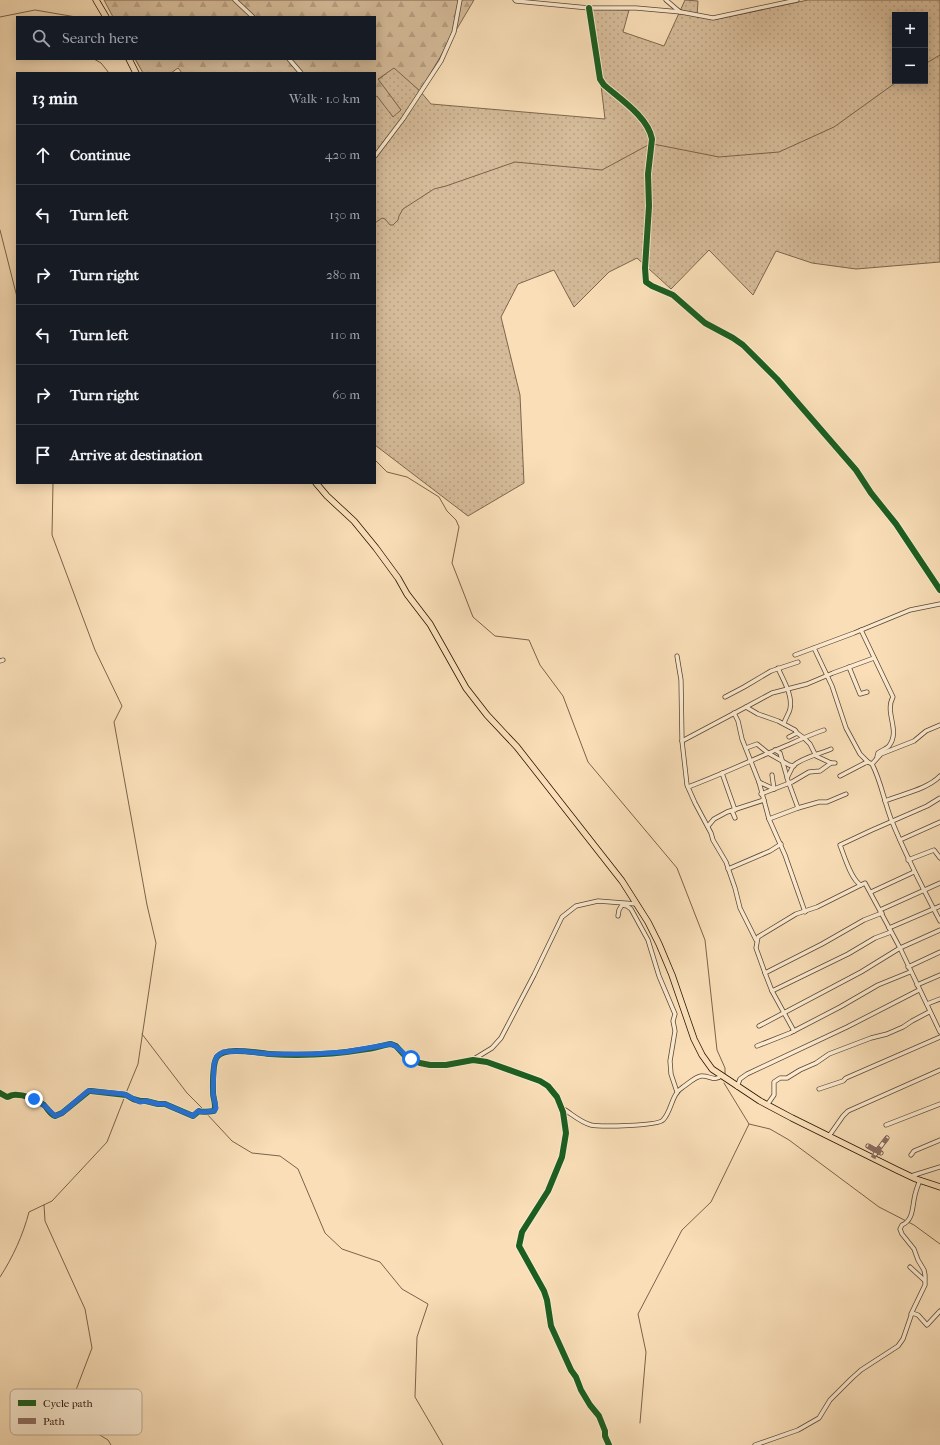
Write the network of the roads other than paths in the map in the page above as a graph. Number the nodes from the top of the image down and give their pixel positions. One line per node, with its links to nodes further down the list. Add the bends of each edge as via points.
1 (96, 0): 9 (main road)
2 (235, 0): 10 (street)
3 (460, 0): 15 (street, via 454,32 442,61)
4 (515, 0): 7 (street)
5 (666, 0): 8 (street)
6 (796, 0): 8 (street, via 713,18)
7 (588, 8): 8 (street, via 636,8); 17 (street, via 600,79 642,119 651,134 646,282 673,295 705,323 743,345 777,379 856,470)
8 (681, 12)
9 (105, 16)
10 (251, 16)
11 (130, 60): 13 (main road)
12 (290, 60): 14 (street)
13 (136, 72)
14 (300, 72)
15 (376, 155)
16 (317, 484): 80 (main road, via 354,521 376,548 430,624 466,688 517,747 603,856)
17 (940, 590)
18 (940, 604): 19 (street, via 910,610)
19 (861, 630): 20 (street); 23 (street)
20 (814, 648): 21 (street); 27 (street)
21 (795, 655)
22 (677, 656): 39 (street, via 681,680)
23 (874, 658): 25 (street); 45 (street, via 893,697 890,706 894,728 889,745 878,753)
24 (798, 662): 26 (street)
25 (849, 667): 27 (street); 29 (street, via 860,694)
26 (778, 668): 28 (street); 30 (street)
27 (827, 675): 28 (street, via 807,684); 48 (street, via 846,728 860,754)
28 (787, 688): 31 (street); 33 (street, via 790,709)
29 (867, 692)
30 (725, 697)
31 (746, 707): 32 (street); 33 (street)
32 (734, 713): 39 (street); 40 (street)
33 (784, 724): 36 (street)
34 (940, 725): 45 (street, via 914,742 888,750)
35 (824, 730): 38 (street)
36 (797, 733): 37 (street); 38 (street)
37 (789, 737)
38 (804, 738): 41 (street); 44 (street)
39 (682, 741): 56 (street)
40 (746, 748): 43 (street, via 757,744); 46 (street)
41 (776, 750): 43 (street); 47 (street, via 780,753)
42 (831, 750): 44 (street)
43 (768, 753): 46 (street); 47 (street)
44 (816, 756): 49 (street, via 803,759); 54 (street, via 833,763 792,782)
45 (877, 757): 48 (street)
46 (750, 760): 50 (street); 55 (street)
47 (782, 761): 49 (street); 54 (street)
48 (870, 763): 52 (street); 62 (street)
49 (794, 766): 54 (street)
50 (722, 774): 56 (street); 64 (street)
51 (772, 775): 57 (street)
52 (840, 776)
53 (940, 776): 62 (street, via 926,785)
54 (788, 780): 57 (street); 63 (street)
55 (759, 782): 57 (street); 58 (street)
56 (688, 787): 69 (street)
57 (774, 789): 58 (street)
58 (761, 794): 61 (street)
59 (846, 794): 63 (street, via 828,802)
60 (940, 798): 67 (street)
61 (764, 800): 64 (street); 66 (street)
62 (885, 801): 67 (street)
63 (798, 808): 66 (street)
64 (734, 810): 65 (street); 69 (street, via 714,819)
65 (735, 818)
66 (769, 819): 71 (street)
67 (892, 821): 70 (street); 77 (street, via 840,845 854,877)
68 (940, 822): 70 (street)
69 (708, 826): 74 (street)
70 (900, 840): 73 (street)
71 (780, 844): 74 (street); 83 (street)
72 (940, 858): 73 (street, via 934,850)
73 (908, 860): 75 (street)
74 (728, 869): 89 (street, via 740,908)
75 (914, 872): 78 (street); 79 (street)
76 (940, 883): 78 (street)
77 (861, 885): 79 (street, via 865,883); 83 (street)
78 (924, 890): 82 (street); 84 (street)
79 (870, 892): 84 (street)
80 (637, 904): 109 (street, via 598,901 576,906 562,917 500,1038 492,1048); 111 (main road, via 665,957 698,1048 707,1063)
81 (940, 906): 82 (street)
82 (934, 909): 86 (street); 87 (street)
83 (805, 912): 89 (street, via 786,919)
84 (881, 912): 87 (street); 94 (street)
85 (618, 916): 114 (street, via 622,906 631,909 648,940 659,976 675,1014 670,1061)
86 (940, 921)
87 (890, 930): 90 (street); 98 (street, via 848,954)
88 (940, 930): 90 (street)
89 (756, 940): 94 (street, via 756,948)
90 (900, 948): 92 (street); 101 (street, via 861,972)
91 (940, 952): 92 (street)
92 (908, 967): 93 (street)
93 (910, 972): 96 (street); 105 (street, via 878,985)
94 (765, 973): 98 (street)
95 (940, 975): 96 (street)
96 (917, 985): 97 (street)
97 (920, 990): 100 (street); 112 (street, via 747,1074 740,1079)
98 (772, 991): 101 (street)
99 (940, 999): 100 (street)
100 (927, 1004): 102 (street)
101 (784, 1012): 104 (street); 105 (street)
102 (929, 1012): 103 (street); 117 (street, via 894,1031 829,1054 787,1078 777,1080 774,1083 774,1095)
103 (938, 1023): 106 (street)
104 (759, 1026)
105 (794, 1031): 108 (street)
106 (940, 1032)
107 (940, 1037): 113 (street, via 843,1081)
108 (757, 1046)
109 (473, 1060): 115 (street, via 430,1065 406,1057 391,1044 345,1052 312,1054 223,1052 217,1056 214,1064 213,1093 216,1108 214,1111 198,1111 193,1116 165,1104 140,1102 124,1094 91,1091 55,1116 34,1099 17,1095 7,1097); 118 (street, via 487,1062 540,1081 552,1091)
110 (940, 1070): 120 (street, via 848,1111)
111 (721, 1076): 112 (main road); 114 (street, via 713,1079 700,1076)
112 (737, 1087): 117 (main road)
113 (819, 1089)
114 (677, 1092): 118 (street, via 663,1120 658,1123 591,1125)
115 (0, 1093)
116 (940, 1104): 119 (street)
117 (766, 1105): 120 (main road)
118 (562, 1108): 135 (street, via 566,1133 558,1168 548,1190 522,1232 519,1246 544,1291 551,1326 581,1390 599,1416)
119 (886, 1125)
120 (828, 1136): 126 (main road)
121 (887, 1138): 124 (street)
122 (940, 1140): 125 (street, via 914,1151)
123 (868, 1146): 124 (street)
124 (879, 1152): 126 (street)
125 (911, 1155)
126 (873, 1158): 128 (main road)
127 (940, 1167): 128 (street)
128 (911, 1176): 129 (main road)
129 (920, 1180): 130 (main road); 132 (street, via 912,1212 900,1229 913,1246 924,1270)
130 (940, 1186)
131 (910, 1268): 132 (street)
132 (924, 1280): 134 (street, via 925,1285)
133 (940, 1311): 134 (street, via 926,1325 915,1313)
134 (910, 1314): 136 (street, via 903,1339 898,1346 850,1379 830,1400 819,1418 798,1430)
135 (608, 1445)
136 (755, 1445)

